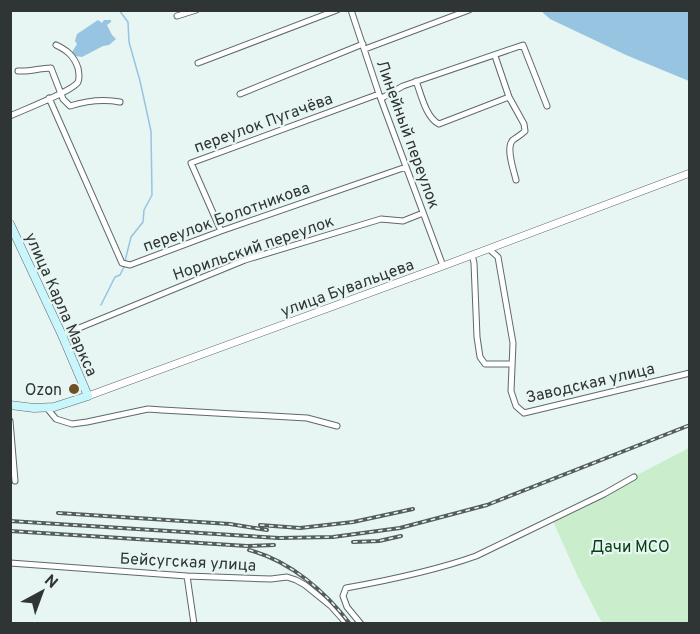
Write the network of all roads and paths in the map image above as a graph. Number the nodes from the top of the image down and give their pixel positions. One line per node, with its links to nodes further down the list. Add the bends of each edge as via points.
1 (196, 10): 5 (street)
2 (337, 10): 9 (street)
3 (351, 10): 7 (street, Линейный переулок)
4 (469, 10): 7 (street)
5 (177, 16)
6 (56, 45): 12 (street, via 72,56 79,74 77,83)
7 (364, 46): 13 (street); 14 (street, Линейный переулок)
8 (495, 56): 11 (street); 15 (street); 18 (street, via 523,45)
9 (198, 63)
10 (18, 71): 12 (street, via 51,68)
11 (416, 81): 14 (street); 15 (street, via 427,110 439,124)
12 (61, 94): 16 (street); 17 (street, via 70,106)
13 (240, 94)
14 (380, 96): 20 (street, Линейный переулок); 25 (street, переулок Пугачёва, via 191,163)
15 (509, 97): 22 (street, via 525,131 510,145)
16 (49, 98): 19 (street); 25 (street, переулок Болотникова, via 122,263 130,265)
17 (120, 102)
18 (548, 106)
19 (10, 116)
20 (406, 167): 23 (street, Линейный переулок); 25 (street, переулок Болотникова)
21 (690, 173): 26 (street, улица Бувальцева)
22 (516, 180)
23 (423, 213): 28 (street, Линейный переулок); 29 (street, Норильский переулок, via 403,221 381,219 245,260)
24 (10, 224): 29 (main road, улица Карла Маркса)
25 (221, 231)
26 (489, 249): 27 (street, улица Бувальцева); 30 (street, Заводская улица, via 498,257 513,343)
27 (472, 255): 28 (street, улица Бувальцева); 30 (street, via 480,357 486,364)
28 (443, 266): 32 (street, улица Бувальцева)
29 (62, 334): 32 (main road, улица Карла Маркса)
30 (512, 364): 31 (street, Заводская улица, via 512,391 516,405 524,413)
31 (690, 373)
32 (88, 396): 34 (main road, улица Бувальцева)
33 (10, 405): 34 (main road, улица Бувальцева)
34 (46, 407): 36 (street, via 56,419 72,424 162,410 307,418)
35 (10, 421): 38 (street)
36 (337, 426)
37 (634, 477): 43 (street, via 476,556 346,588 343,596 347,607)
38 (15, 480)
39 (10, 563): 40 (street, Бейсугская улица)
40 (187, 576): 41 (street); 42 (street, Бейсугская улица, via 287,577 305,585)
41 (194, 624)
42 (347, 624)
43 (361, 624)

